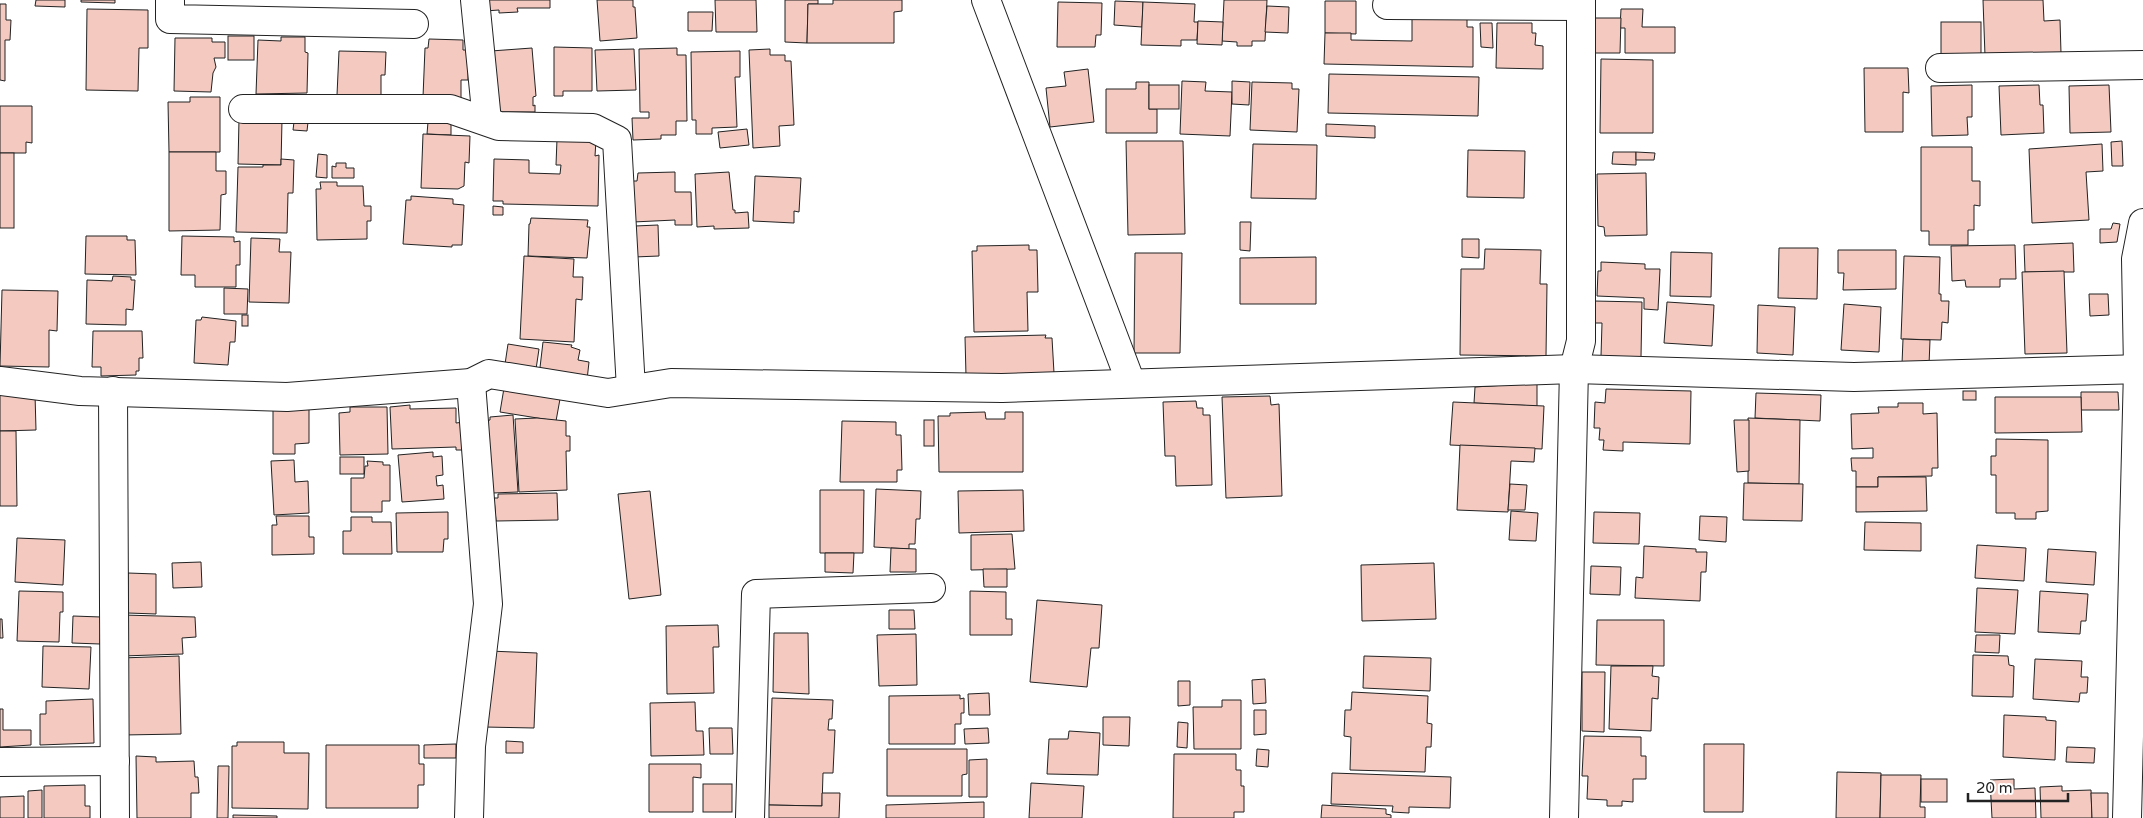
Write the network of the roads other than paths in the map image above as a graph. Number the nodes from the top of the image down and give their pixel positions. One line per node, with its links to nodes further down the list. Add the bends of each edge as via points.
1 (170, 0): 6 (street, via 170,19)
2 (475, 0): 10 (street)
3 (986, 0): 16 (street)
4 (1581, 3): 5 (street); 12 (street, via 1581,341)
5 (1387, 5)
6 (414, 24)
7 (2143, 66): 8 (street)
8 (1940, 68)
9 (243, 109): 10 (street, via 450,109)
10 (487, 121): 17 (street, via 499,126 593,128 617,140)
11 (2143, 223): 13 (street, via 2136,259)
12 (1574, 369): 13 (street, via 1854,377); 16 (street); 25 (street)
13 (2140, 369): 26 (street)
14 (0, 382): 18 (street)
15 (471, 383): 17 (street, via 489,374 608,393); 18 (street, via 287,397); 23 (street, via 488,604 471,746)
16 (1131, 383): 17 (street, via 1002,388 671,383)
17 (631, 389)
18 (113, 391): 20 (street)
19 (931, 588): 24 (street, via 756,594)
20 (115, 761): 21 (street); 22 (street)
21 (0, 762)
22 (115, 818)
23 (468, 818)
24 (750, 818)
25 (1564, 818)
26 (2126, 818)

